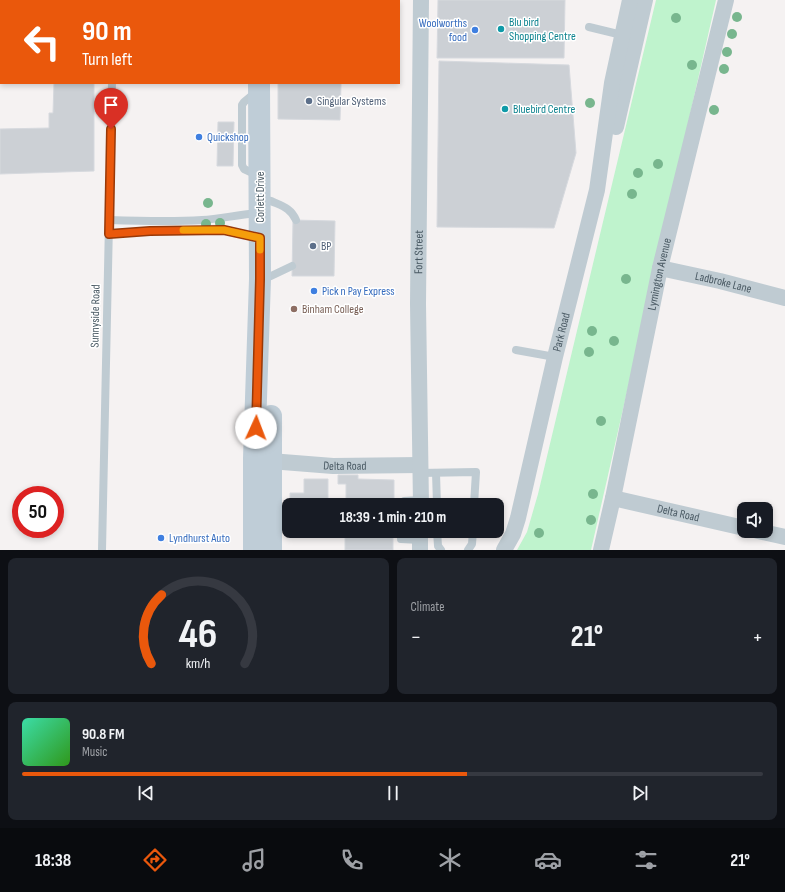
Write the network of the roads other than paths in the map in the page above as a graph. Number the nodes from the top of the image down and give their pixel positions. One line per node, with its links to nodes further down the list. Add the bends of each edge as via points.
1 (421, 0): 23 (street, Fort Street, via 418,304)
2 (630, 0): 7 (street, Park Road)
3 (645, 0): 5 (street, Park Road)
4 (726, 0): 17 (street, Lymington Avenue)
5 (640, 22): 7 (lane); 10 (street, Park Road)
6 (589, 27): 7 (lane)
7 (622, 35): 10 (street, Park Road, via 612,83)
8 (112, 84): 12 (lane, Sunnyside Road)
9 (264, 85): 11 (main road, Corlett Drive, via 271,140); 11 (main road, Corlett Drive, via 260,176)
10 (606, 152): 21 (street, Park Road)
11 (266, 207): 12 (lane, via 245,214 203,220); 13 (lane, via 289,209); 15 (main road, Corlett Drive); 18 (main road, Corlett Drive)
12 (109, 220): 14 (lane, Sunnyside Road)
13 (296, 220)
14 (109, 234): 15 (lane, via 224,230); 36 (lane, Sunnyside Road)
15 (260, 238): 37 (main road, Corlett Drive)
16 (292, 266): 18 (lane)
17 (660, 268): 19 (street, Ladbroke Lane, via 720,280); 28 (street, Lymington Avenue)
18 (271, 276): 22 (main road, Corlett Drive)
19 (785, 298)
20 (516, 350): 21 (lane)
21 (555, 357): 41 (street, Park Road, via 513,534)
22 (270, 461): 23 (street, Delta Road); 38 (main road, Corlett Drive)
23 (420, 469): 24 (lane); 25 (street, Fort Street)
24 (436, 473): 26 (lane); 27 (lane, via 476,472)
25 (421, 498)
26 (437, 498)
27 (474, 498)
28 (613, 498): 29 (street, Delta Road); 42 (street, Lymington Avenue)
29 (737, 526)
30 (773, 534): 31 (street)
31 (785, 537)
32 (401, 538): 35 (lane)
33 (437, 538): 39 (lane)
34 (472, 538): 40 (lane)
35 (420, 540)
36 (102, 550)
37 (254, 550)
38 (271, 550)
39 (441, 550)
40 (468, 550)
41 (504, 550)
42 (601, 550)

